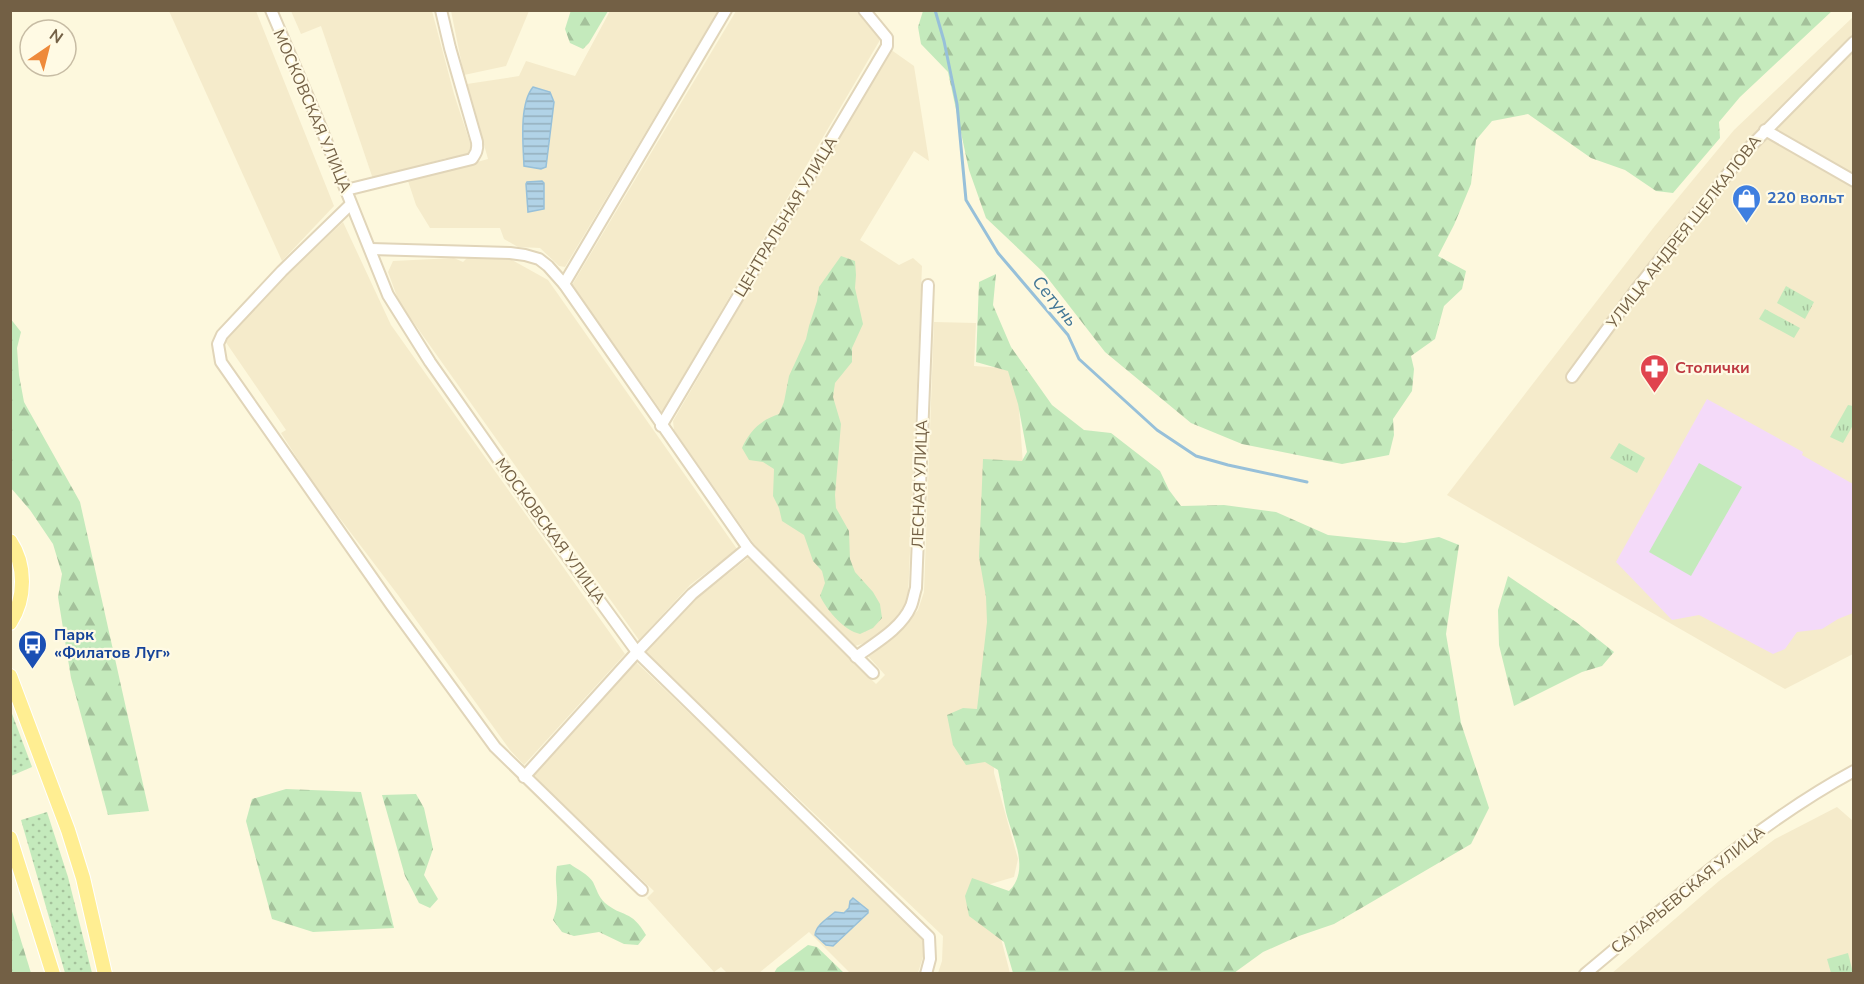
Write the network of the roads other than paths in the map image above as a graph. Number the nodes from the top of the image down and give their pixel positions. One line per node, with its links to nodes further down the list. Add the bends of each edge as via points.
1 (270, 10): 8 (street, МОСКОВСКАЯ УЛИЦА)
2 (441, 10): 8 (street, via 477,142 475,155 472,159)
3 (726, 10): 11 (street)
4 (864, 10): 14 (street, ЦЕНТРАЛЬНАЯ УЛИЦА, via 887,38 887,46)
5 (1854, 42): 6 (street, УЛИЦА АНДРЕЯ ЩЕЛКАЛОВА)
6 (1765, 130): 7 (street); 13 (street, УЛИЦА АНДРЕЯ ЩЕЛКАЛОВА, via 1693,216)
7 (1854, 180)
8 (346, 190): 9 (street, МОСКОВСКАЯ УЛИЦА)
9 (351, 204): 10 (street, МОСКОВСКАЯ УЛИЦА); 23 (street, via 222,335 218,344 221,362 392,606 495,747)
10 (371, 249): 11 (street, via 525,255 539,259); 18 (street, МОСКОВСКАЯ УЛИЦА, via 388,295 405,324)
11 (564, 284): 14 (street)
12 (928, 285): 19 (street, ЛЕСНАЯ УЛИЦА, via 916,588 902,620)
13 (1572, 377)
14 (661, 426): 16 (street)
15 (10, 541): 17 (main road, via 21,572 20,599)
16 (748, 548): 18 (street, via 692,594); 19 (street)
17 (10, 623)
18 (637, 652): 23 (street); 28 (street, МОСКОВСКАЯ УЛИЦА, via 929,937)
19 (856, 657): 20 (street)
20 (873, 673)
21 (10, 676): 27 (main road, via 68,830)
22 (1854, 771): 29 (street, САЛАРЬЕВСКАЯ УЛИЦА, via 1738,846)
23 (524, 777): 25 (street)
24 (10, 838): 26 (main road)
25 (642, 890)
26 (53, 974)
27 (105, 974)
28 (926, 974)
29 (1585, 974)

